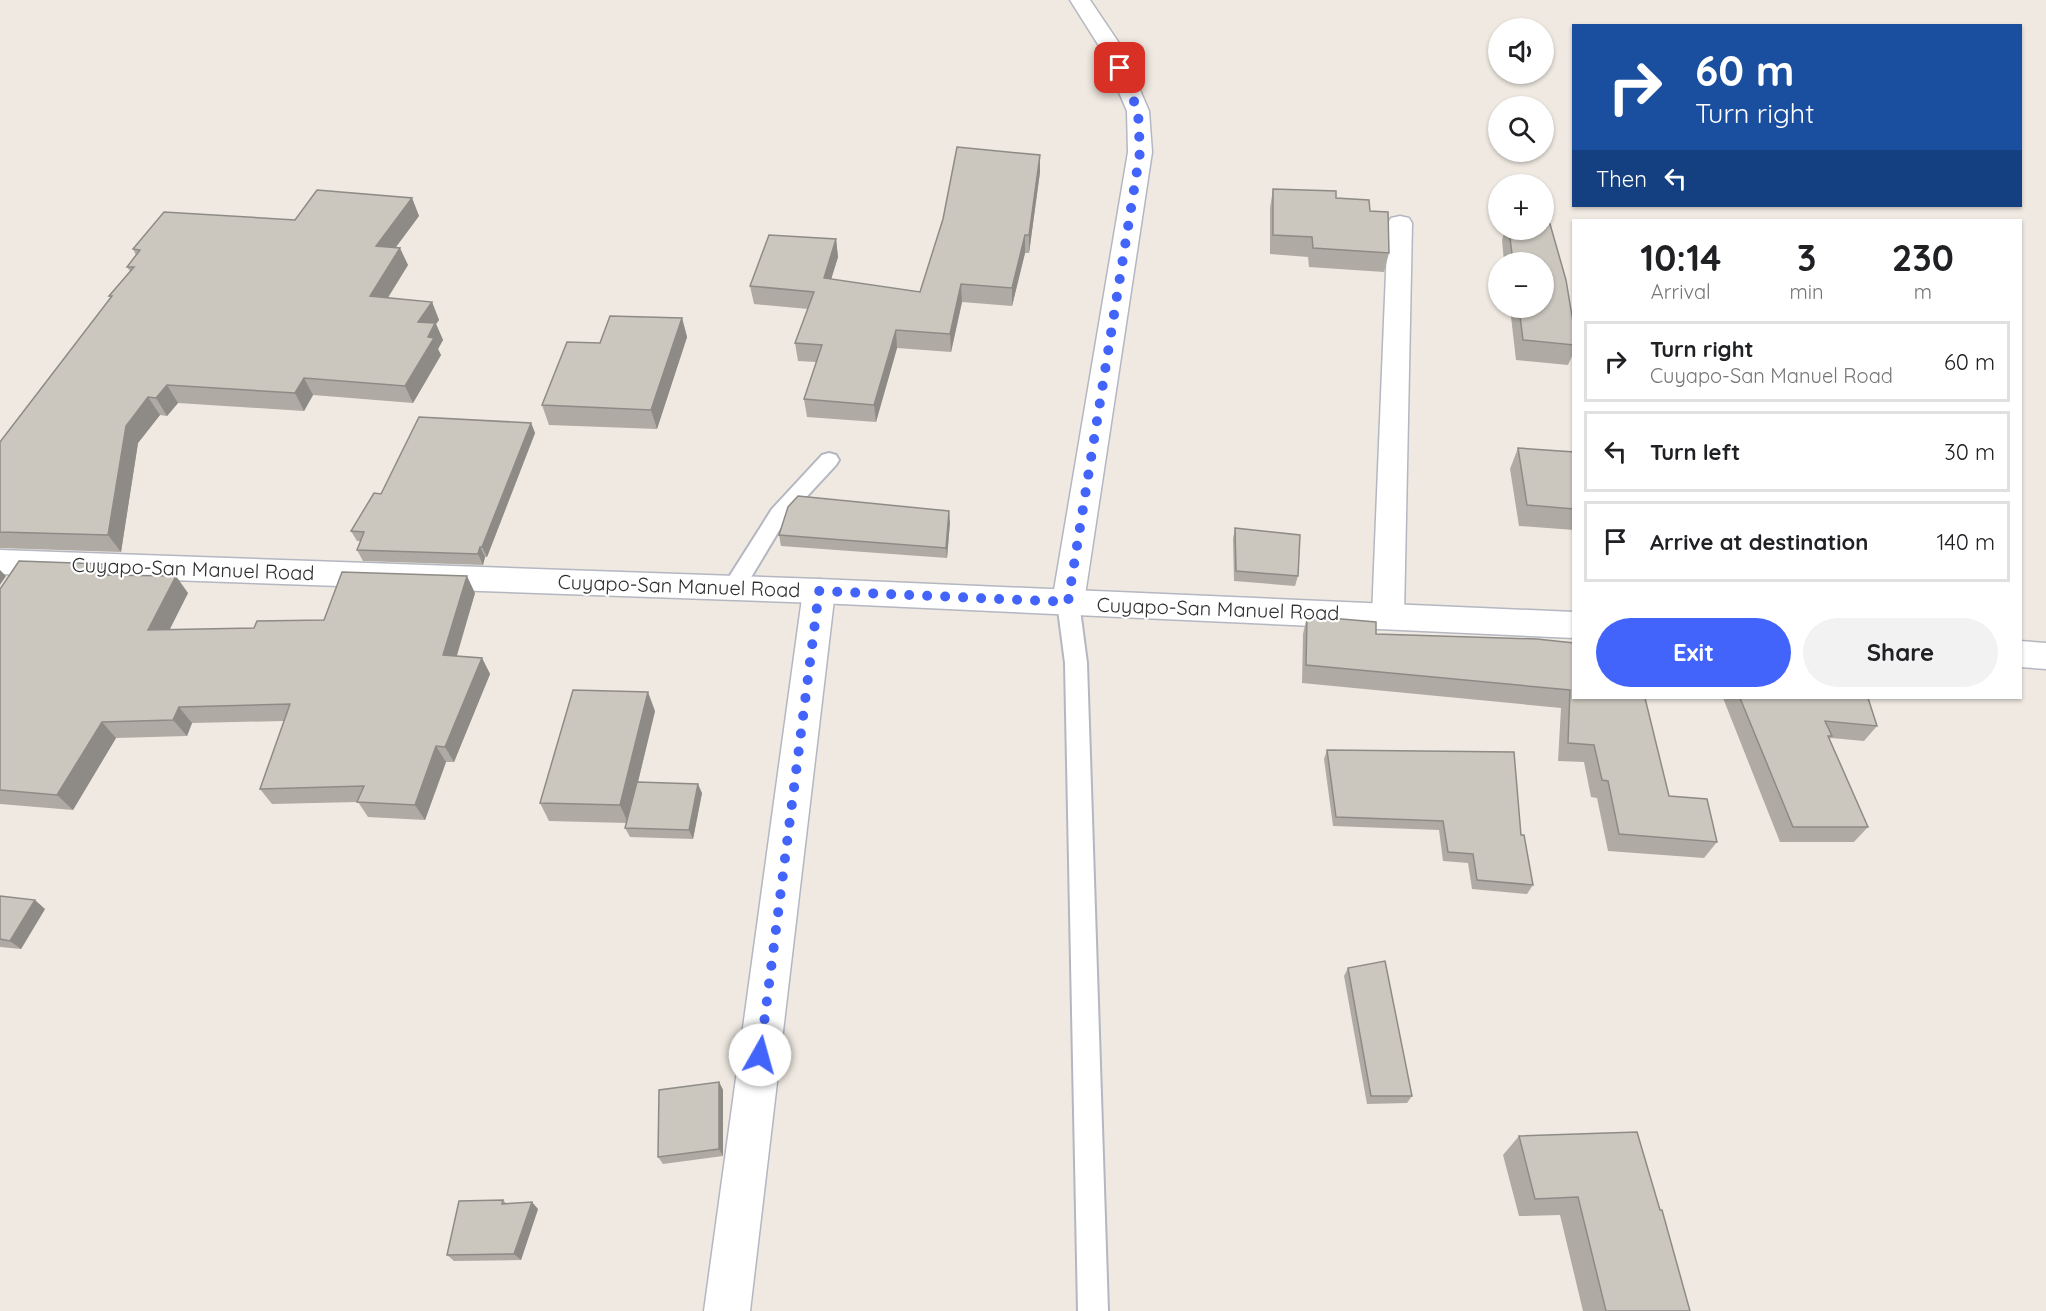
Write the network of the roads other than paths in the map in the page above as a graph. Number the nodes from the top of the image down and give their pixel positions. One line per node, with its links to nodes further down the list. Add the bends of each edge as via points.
1 (1080, 0): 7 (street, via 1110,46 1138,111 1140,152)
2 (1400, 223): 8 (street)
3 (829, 460): 5 (lane, via 779,514)
4 (16, 569): 5 (street, Cuyapo-San Manuel Road)
5 (733, 588): 6 (street, Cuyapo-San Manuel Road)
6 (819, 591): 7 (street, Cuyapo-San Manuel Road); 12 (street)
7 (1068, 602): 8 (street, Cuyapo-San Manuel Road); 13 (lane, via 1076,663)
8 (1388, 616): 9 (street, Cuyapo-San Manuel Road)
9 (1572, 625)
10 (2022, 654): 11 (street)
11 (2046, 656)
12 (727, 1311)
13 (1093, 1311)

